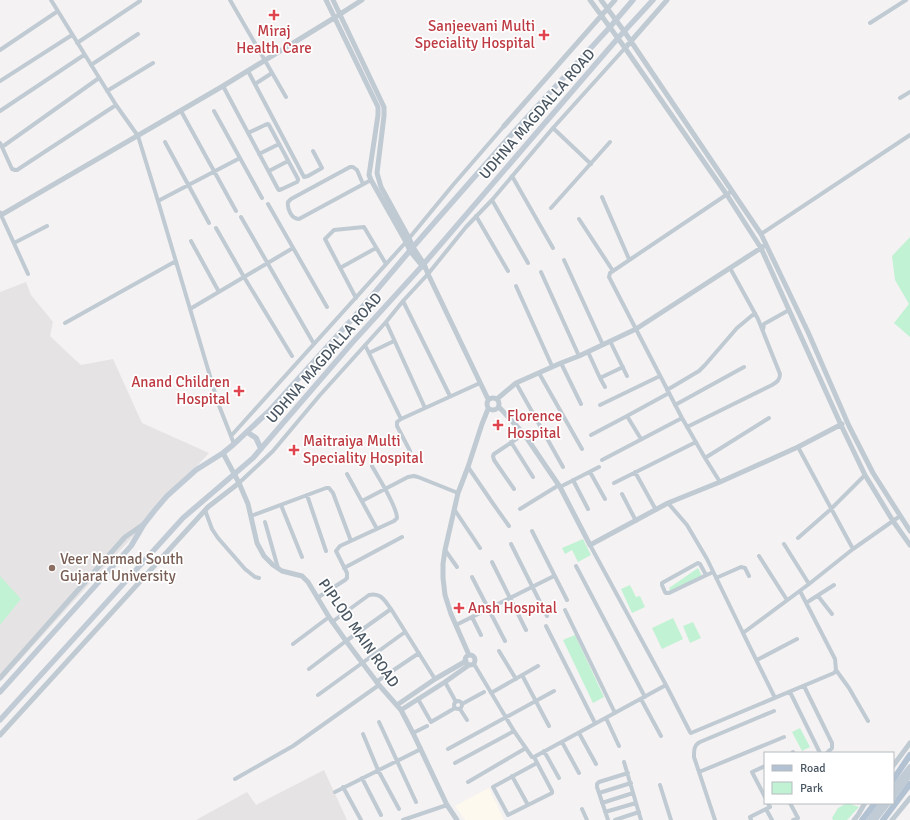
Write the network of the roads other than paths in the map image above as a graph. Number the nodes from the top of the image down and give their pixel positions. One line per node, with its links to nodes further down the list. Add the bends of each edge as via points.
1 (51, 0): 15 (street)
2 (230, 0): 31 (street)
3 (326, 0): 18 (street)
4 (333, 0): 16 (street)
5 (362, 0): 16 (street)
6 (590, 0): 17 (street)
7 (601, 0): 14 (street)
8 (615, 0): 14 (street)
9 (632, 0): 19 (main road, UDHNA MAGDALLA ROAD)
10 (653, 0): 22 (main road, UDHNA MAGDALLA ROAD)
11 (666, 0): 26 (street)
12 (906, 0): 20 (street)
13 (140, 1): 27 (street)
14 (608, 9): 17 (street); 19 (street)
15 (58, 11): 24 (street); 29 (street)
16 (340, 15): 18 (street); 85 (street, via 383,104 377,177)
17 (602, 15): 21 (street); 48 (street)
18 (334, 18): 31 (street); 65 (street, via 378,107 369,175)
19 (616, 20): 21 (main road, UDHNA MAGDALLA ROAD); 22 (street)
20 (870, 23)
21 (610, 27): 25 (street); 93 (main road, UDHNA MAGDALLA ROAD)
22 (624, 31): 25 (main road, UDHNA MAGDALLA ROAD); 26 (street)
23 (138, 34): 33 (street)
24 (72, 35): 27 (street); 37 (street)
25 (618, 38): 28 (street); 100 (main road, UDHNA MAGDALLA ROAD)
26 (631, 41): 28 (street); 68 (street)
27 (77, 43): 30 (street)
28 (625, 48): 49 (street); 69 (street)
29 (0, 50)
30 (84, 55): 33 (street); 45 (street)
31 (265, 60): 34 (street); 35 (street)
32 (153, 63): 40 (street)
33 (91, 65): 36 (street)
34 (248, 71): 38 (street); 39 (street)
35 (272, 73): 38 (street); 42 (street)
36 (99, 78): 40 (street); 56 (street)
37 (0, 81)
38 (255, 84): 57 (street, via 304,177 322,168)
39 (223, 86): 46 (street); 50 (street)
40 (107, 91): 44 (street)
41 (910, 92): 43 (street)
42 (286, 97)
43 (900, 98)
44 (116, 105): 52 (street); 56 (street, via 17,170 12,169)
45 (0, 111)
46 (181, 111): 52 (street); 63 (street)
47 (214, 111): 59 (street)
48 (504, 126): 85 (street)
49 (553, 128): 61 (street); 64 (street)
50 (248, 133): 55 (street, via 268,124); 58 (street)
51 (910, 135): 84 (street)
52 (138, 136): 73 (street); 77 (street)
53 (165, 142): 67 (street)
54 (610, 142): 61 (street)
55 (279, 144): 58 (street); 60 (street)
56 (1, 145)
57 (312, 151)
58 (259, 154): 62 (street)
59 (240, 158): 63 (street); 71 (street)
60 (288, 161): 62 (street); 62 (street, via 298,179 297,182 279,190)
61 (591, 164): 75 (street)
62 (269, 171)
63 (215, 172): 67 (street); 76 (street)
64 (512, 176): 72 (street); 91 (street)
65 (371, 180): 66 (street); 85 (street)
66 (363, 184): 66 (street, via 299,218 293,217 288,206 291,199 350,167 357,170)
67 (188, 185): 73 (street); 81 (street)
68 (732, 191): 69 (street); 84 (street)
69 (727, 195): 92 (street); 94 (street)
70 (602, 197): 94 (street)
71 (262, 198)
72 (492, 200): 78 (street); 98 (street)
73 (158, 201): 96 (street)
74 (268, 204): 89 (street)
75 (551, 208)
76 (236, 211)
77 (1, 214): 87 (street)
78 (476, 216): 104 (street); 107 (street)
79 (242, 217): 97 (street)
80 (579, 219): 103 (street)
81 (209, 223)
82 (47, 226): 87 (street)
83 (216, 228): 108 (street)
84 (762, 234): 88 (street)
85 (408, 240): 93 (street); 99 (street)
86 (191, 241): 110 (street)
87 (14, 243): 106 (street)
88 (767, 244): 92 (street); 155 (street)
89 (293, 248): 97 (street); 113 (street)
90 (376, 248): 99 (street); 101 (street); 101 (street, via 364,227 334,230 325,239)
91 (553, 248)
92 (761, 248): 102 (street); 115 (street)
93 (412, 249): 100 (street); 158 (main road, UDHNA MAGDALLA ROAD, via 354,317)
94 (629, 259): 103 (street)
95 (564, 260): 125 (street)
96 (176, 261): 114 (street); 118 (street)
97 (267, 263): 108 (street); 123 (street)
98 (528, 263)
99 (386, 264): 111 (street)
100 (423, 265): 107 (street); 167 (main road, UDHNA MAGDALLA ROAD)
101 (340, 268): 111 (street)
102 (730, 268): 116 (street); 119 (street)
103 (613, 270): 119 (street, via 610,273 610,280)
104 (508, 271)
105 (541, 272): 129 (street)
106 (28, 274)
107 (428, 274): 112 (street); 138 (street)
108 (244, 277): 110 (street); 128 (street)
109 (516, 286): 131 (street)
110 (219, 292): 114 (street)
111 (356, 298): 123 (street)
112 (403, 302): 117 (street); 142 (street)
113 (327, 307)
114 (190, 310): 161 (street, via 218,403)
115 (789, 310): 120 (street, via 764,324); 156 (street)
116 (755, 314): 120 (street); 141 (street, via 736,328 699,371)
117 (386, 322): 121 (street); 124 (street)
118 (65, 323)
119 (636, 329): 122 (street); 136 (street)
120 (763, 331): 157 (street, via 780,374 778,381)
121 (394, 341): 127 (street); 149 (street)
122 (610, 341): 125 (street); 132 (street)
123 (314, 344): 161 (street)
124 (365, 345): 127 (street); 185 (street, via 273,450)
125 (603, 345): 126 (street)
126 (588, 352): 129 (street); 137 (street)
127 (369, 353): 154 (street)
128 (292, 356)
129 (579, 356): 130 (street)
130 (561, 363): 131 (street); 145 (street)
131 (552, 366): 134 (street)
132 (623, 367): 135 (street); 137 (street)
133 (744, 367): 147 (street)
134 (539, 373): 139 (street); 168 (street)
135 (628, 376)
136 (660, 376): 141 (street); 146 (street)
137 (600, 378): 140 (street)
138 (480, 382): 142 (street); 143 (street)
139 (516, 383): 144 (street); 175 (street)
140 (605, 387)
141 (668, 392): 147 (street); 151 (street)
142 (450, 396): 149 (street)
143 (488, 399): 144 (street); 150 (street)
144 (497, 399): 148 (street)
145 (581, 404)
146 (600, 405)
147 (675, 405): 152 (street)
148 (499, 407): 150 (street, via 494,410); 159 (street)
149 (425, 408): 154 (street)
150 (488, 409): 174 (street)
151 (627, 416): 160 (street); 162 (street)
152 (682, 418): 157 (street); 162 (street)
153 (769, 418): 171 (street)
154 (401, 419): 169 (street, via 397,426)
155 (847, 422): 156 (street); 204 (street)
156 (840, 424): 166 (street); 181 (street)
157 (687, 427): 164 (street)
158 (247, 432): 165 (main road, UDHNA MAGDALLA ROAD); 167 (main road, via 256,438)
159 (524, 434): 163 (street); 187 (street)
160 (591, 434)
161 (231, 436): 165 (street)
162 (641, 439): 172 (street)
163 (512, 442): 182 (street); 189 (street, via 493,456)
164 (696, 442): 171 (street); 178 (street)
165 (234, 444): 170 (main road, UDHNA MAGDALLA ROAD)
166 (798, 447): 184 (street); 200 (street)
167 (261, 449): 180 (main road, UDHNA MAGDALLA ROAD)
168 (582, 449)
169 (410, 451)
170 (223, 453): 180 (street, PIPLOD MAIN ROAD); 208 (main road, UDHNA MAGDALLA ROAD, via 183,481)
171 (705, 458): 184 (street)
172 (602, 460)
173 (372, 466): 188 (street)
174 (468, 467): 190 (street); 209 (street)
175 (563, 467)
176 (599, 467): 177 (street)
177 (590, 472): 183 (street); 193 (street)
178 (636, 472): 186 (street); 202 (street)
179 (347, 474): 194 (street)
180 (234, 475): 185 (street, PIPLOD MAIN ROAD); 302 (main road, UDHNA MAGDALLA ROAD, via 183,518)
181 (865, 475): 200 (street); 206 (street)
182 (533, 477)
183 (573, 480): 187 (street); 199 (street)
184 (720, 482): 195 (street)
185 (239, 483): 201 (street); 203 (street, PIPLOD MAIN ROAD)
186 (614, 483)
187 (560, 486): 198 (street); 219 (street)
188 (386, 489): 190 (street, via 414,476); 194 (street); 210 (street, via 397,518)
189 (514, 489)
190 (458, 494): 197 (street)
191 (622, 494): 205 (street)
192 (307, 495): 196 (street); 215 (street, via 326,488 331,490); 223 (street)
193 (606, 499)
194 (362, 501): 210 (street)
195 (668, 503): 202 (street); 231 (street, via 686,524)
196 (281, 505): 203 (street); 225 (street)
197 (454, 509): 220 (street); 222 (street)
198 (520, 509)
199 (588, 509)
200 (831, 509): 214 (street); 221 (street)
201 (205, 510): 236 (street, via 218,538 245,570); 313 (street)
202 (656, 510): 205 (street)
203 (251, 516): 229 (street, PIPLOD MAIN ROAD, via 260,549)
204 (900, 516): 206 (street); 212 (street)
205 (636, 521): 219 (street)
206 (893, 521): 218 (street); 221 (street)
207 (265, 522): 229 (street)
208 (144, 524): 275 (street, via 125,537); 283 (main road, UDHNA MAGDALLA ROAD, via 131,546)
209 (509, 526)
210 (377, 529): 215 (street)
211 (532, 531): 233 (street)
212 (910, 531)
213 (402, 536): 230 (street)
214 (798, 538)
215 (351, 541): 230 (street, via 336,551)
216 (511, 544): 240 (street)
217 (784, 544): 238 (street)
218 (910, 545)
219 (590, 546): 280 (street)
220 (480, 548)
221 (853, 549): 238 (street)
222 (445, 550): 228 (street); 255 (street, via 445,595)
223 (326, 551)
224 (759, 556): 246 (street)
225 (302, 557)
226 (492, 562): 244 (street)
227 (576, 566): 288 (street)
228 (457, 567)
229 (278, 568): 243 (street, PIPLOD MAIN ROAD, via 302,576)
230 (344, 568): 243 (street, via 348,576 345,580)
231 (713, 572): 232 (street); 237 (street)
232 (706, 575): 232 (street, via 667,593 662,585 698,563)
233 (554, 576): 240 (street); 245 (street)
234 (749, 576): 237 (street, via 745,568 741,567)
235 (472, 577): 249 (street)
236 (259, 578)
237 (716, 578): 259 (street)
238 (809, 584): 241 (street)
239 (834, 585): 242 (street)
240 (532, 587): 244 (street); 252 (street)
241 (800, 591): 246 (street); 247 (street)
242 (818, 596): 247 (street); 251 (street)
243 (317, 598): 254 (street, PIPLOD MAIN ROAD)
244 (510, 598): 249 (street); 257 (street)
245 (567, 600)
246 (787, 600): 259 (street)
247 (806, 603): 273 (street, via 835,659)
248 (391, 609): 254 (street, via 382,597 373,594); 258 (street); 262 (street)
249 (489, 609): 253 (street); 263 (street)
250 (565, 610): 299 (street)
251 (832, 614)
252 (546, 616)
253 (472, 617): 255 (street); 260 (street)
254 (331, 620): 262 (street, PIPLOD MAIN ROAD); 264 (street)
255 (456, 625): 267 (street)
256 (546, 626): 306 (street)
257 (526, 630)
258 (405, 632): 266 (street); 269 (street)
259 (743, 632): 268 (street)
260 (481, 635)
261 (797, 638): 268 (street)
262 (346, 641): 269 (street, PIPLOD MAIN ROAD); 272 (street)
263 (505, 641)
264 (294, 644)
265 (499, 651): 277 (street)
266 (419, 653): 276 (street); 279 (street)
267 (469, 655): 270 (street, via 467,656); 270 (street, via 476,659)
268 (757, 660): 289 (street)
269 (362, 662): 279 (street, PIPLOD MAIN ROAD); 287 (street)
270 (470, 663): 276 (street); 278 (street); 285 (street)
271 (538, 666): 274 (street)
272 (309, 669)
273 (836, 670): 281 (street); 304 (street)
274 (522, 675): 277 (street); 291 (street)
275 (0, 678)
276 (435, 679): 294 (street)
277 (516, 679): 285 (street)
278 (445, 682): 290 (street); 292 (street)
279 (377, 684): 294 (street, PIPLOD MAIN ROAD); 343 (street, via 293,746)
280 (666, 685): 288 (street); 289 (street, via 691,733)
281 (804, 686): 286 (street); 324 (street, via 832,743 832,748)
282 (554, 691): 291 (street)
283 (0, 692)
284 (484, 692): 293 (street)
285 (492, 692): 300 (street)
286 (790, 692): 289 (street); 323 (street)
287 (318, 695)
288 (643, 698): 299 (street); 314 (street)
289 (775, 698)
290 (418, 699): 295 (street, via 430,722); 297 (street)
291 (536, 700): 300 (street); 308 (street)
292 (456, 702): 293 (street); 295 (street)
293 (462, 704): 296 (street)
294 (397, 705): 297 (street, PIPLOD MAIN ROAD)
295 (455, 708): 296 (street)
296 (460, 709): 303 (street)
297 (401, 710): 310 (street, PIPLOD MAIN ROAD)
298 (774, 711): 336 (street, via 697,744 694,757)
299 (615, 713): 301 (street)
300 (506, 717): 309 (street); 321 (street)
301 (606, 718): 306 (street); 318 (street)
302 (0, 720)
303 (467, 720)
304 (868, 721)
305 (379, 722): 327 (street)
306 (596, 723): 311 (street)
307 (427, 726): 310 (street)
308 (549, 726)
309 (514, 731): 319 (street); 329 (street)
310 (413, 733): 320 (street, PIPLOD MAIN ROAD)
311 (579, 733): 316 (street); 331 (street)
312 (363, 734): 335 (street)
313 (0, 735)
314 (660, 736)
315 (784, 737): 336 (street)
316 (562, 742): 322 (street); 337 (street)
317 (910, 743): 332 (street)
318 (619, 746)
319 (526, 748): 326 (street); 345 (street)
320 (421, 749): 327 (street); 366 (street, PIPLOD MAIN ROAD)
321 (448, 749)
322 (544, 751): 326 (street); 342 (street)
323 (820, 752)
324 (828, 752)
325 (910, 755): 344 (main road)
326 (534, 757): 330 (street)
327 (397, 760): 335 (street); 357 (street)
328 (624, 762): 338 (street)
329 (455, 763)
330 (537, 763): 340 (street); 367 (street, via 552,792)
331 (596, 764)
332 (894, 765)
333 (764, 766): 354 (street, via 752,772)
334 (910, 767): 350 (main road)
335 (378, 770): 341 (street); 368 (street)
336 (699, 772): 382 (street)
337 (579, 773)
338 (628, 773): 346 (street); 352 (street, via 599,782)
339 (910, 775): 355 (main road)
340 (512, 776): 367 (street); 367 (street, via 493,786 508,816)
341 (362, 778): 349 (street); 373 (street)
342 (558, 778)
343 (235, 779)
344 (894, 779)
345 (468, 782)
346 (630, 783): 352 (street); 353 (street)
347 (910, 784): 390 (main road)
348 (660, 785): 381 (street)
349 (343, 788): 351 (street); 374 (street)
350 (894, 788)
351 (335, 792)
352 (599, 792): 358 (street)
353 (634, 793): 358 (street); 359 (street)
354 (764, 795)
355 (894, 796)
356 (910, 798): 391 (street)
357 (416, 802)
358 (602, 803): 371 (street)
359 (636, 803): 371 (street); 372 (street)
360 (768, 804): 370 (street, via 770,807)
361 (791, 804): 385 (street, via 798,818)
362 (863, 804): 386 (street)
363 (874, 804): 387 (main road)
364 (881, 804): 388 (main road)
365 (887, 804): 389 (main road)
366 (447, 805): 375 (street); 376 (street, PIPLOD MAIN ROAD)
367 (528, 805)
368 (399, 809)
369 (582, 809): 377 (street)
370 (766, 809): 383 (street, via 750,817); 384 (street)
371 (605, 812): 378 (street)
372 (639, 812): 379 (street); 380 (street)
373 (381, 815)
374 (361, 820)
375 (404, 820)
376 (457, 820)
377 (587, 820)
378 (608, 820)
379 (615, 820)
380 (641, 820)
381 (671, 820)
382 (715, 820)
383 (751, 820)
384 (772, 820)
385 (793, 820)
386 (854, 820)
387 (862, 820)
388 (869, 820)
389 (875, 820)
390 (884, 820)
391 (892, 820)

